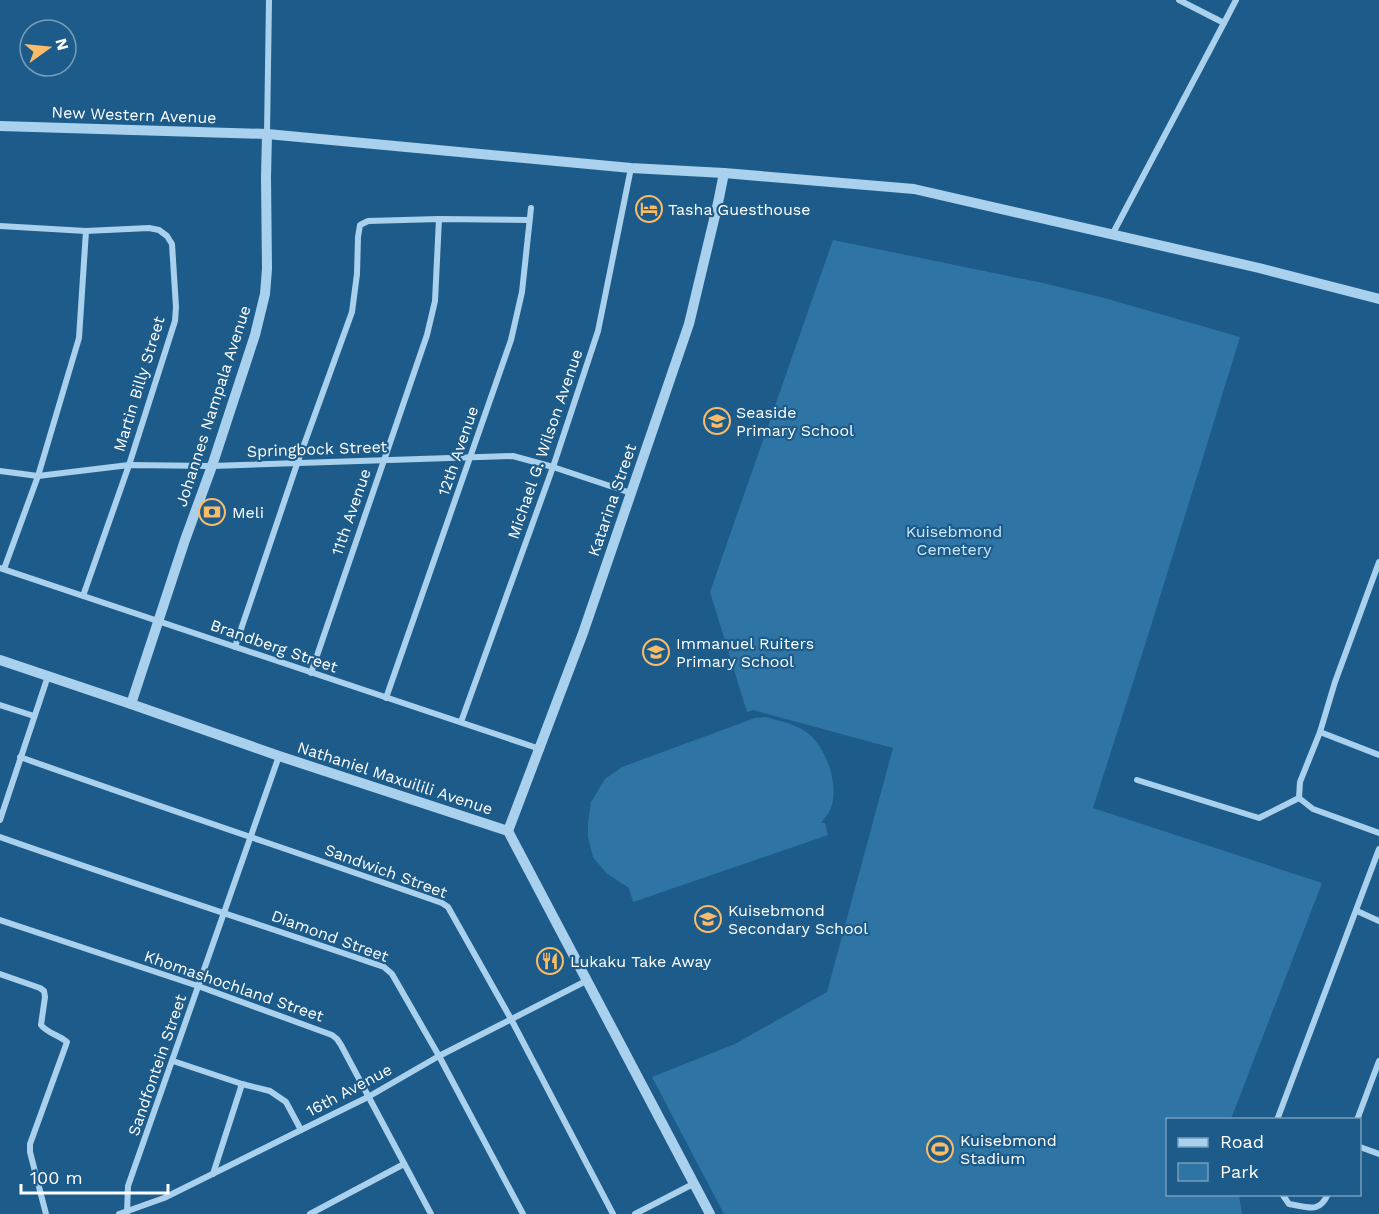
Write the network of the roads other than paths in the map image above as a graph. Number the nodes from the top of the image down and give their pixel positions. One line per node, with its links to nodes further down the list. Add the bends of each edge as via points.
1 (269, 0): 6 (street, Johannes Nampala Avenue)
2 (1179, 0): 4 (street)
3 (1236, 0): 4 (street)
4 (1224, 23): 14 (street)
5 (0, 126): 6 (street, New Western Avenue)
6 (267, 134): 7 (street, New Western Avenue); 20 (street, Johannes Nampala Avenue, via 265,294)
7 (631, 168): 8 (street, New Western Avenue); 21 (street, Michael G. Wilson Avenue, via 598,331)
8 (724, 173): 14 (street, New Western Avenue, via 914,189); 24 (street, Katarina Street, via 689,324)
9 (531, 208): 11 (street, 12th Avenue)
10 (440, 219): 11 (street); 17 (street, 11th Avenue, via 435,302); 18 (street, via 368,221 360,225 352,312)
11 (529, 220): 16 (street, 12th Avenue, via 522,292 511,340)
12 (0, 226): 13 (street, Martin Billy Street)
13 (86, 231): 19 (street, Martin Billy Street, via 149,228 159,230 172,244 175,321); 23 (street, via 79,338)
14 (1112, 235): 15 (street, New Western Avenue)
15 (1379, 299)
16 (470, 457): 17 (street, Springbock Street); 21 (street, Springbock Street, via 513,456); 33 (street, 12th Avenue)
17 (384, 459): 18 (street, Springbock Street); 31 (street, 11th Avenue)
18 (297, 464): 20 (street, Springbock Street); 29 (street)
19 (129, 465): 20 (street, Springbock Street); 23 (street, Springbock Street); 27 (street, Martin Billy Street)
20 (212, 466): 28 (street, Johannes Nampala Avenue)
21 (553, 466): 24 (street, Springbock Street); 37 (street, Michael G. Wilson Avenue)
22 (0, 471): 23 (street, Springbock Street)
23 (38, 476): 26 (street)
24 (631, 493): 39 (street, Katarina Street)
25 (1379, 562): 38 (street)
26 (2, 569): 27 (street, Brandberg Street)
27 (83, 596): 28 (street, Brandberg Street)
28 (158, 622): 29 (street, Brandberg Street); 34 (street, Johannes Nampala Avenue)
29 (236, 647): 31 (street, Brandberg Street)
30 (0, 660): 32 (street, Nathaniel Maxuilili Avenue)
31 (311, 673): 33 (street, Brandberg Street)
32 (48, 676): 34 (street, Nathaniel Maxuilili Avenue); 36 (street)
33 (386, 698): 37 (street, Brandberg Street)
34 (131, 704): 41 (street, Nathaniel Maxuilili Avenue)
35 (0, 705): 36 (street)
36 (34, 716): 42 (street)
37 (461, 722): 39 (street, Brandberg Street)
38 (1320, 732): 40 (street); 44 (street, via 1300,782)
39 (540, 749): 46 (street, Katarina Street)
40 (1379, 755)
41 (279, 756): 46 (street, Nathaniel Maxuilili Avenue); 48 (street, Sandfontein Street)
42 (20, 757): 45 (street); 48 (street, Sandwich Street)
43 (1137, 780): 44 (street, via 1258,818)
44 (1299, 798): 47 (street, via 1313,809)
45 (0, 820)
46 (508, 831): 56 (street, Nathaniel Maxuilili Avenue)
47 (1379, 833)
48 (251, 836): 52 (street, Sandfontein Street); 58 (street, Sandwich Street, via 448,907)
49 (0, 837): 52 (street, Diamond Street)
50 (1379, 849): 51 (street)
51 (1357, 911): 54 (street); 64 (street)
52 (224, 912): 57 (street, Sandfontein Street); 59 (street, Diamond Street, via 384,967 392,974)
53 (0, 920): 57 (street, Khomashochland Street)
54 (1379, 921)
55 (0, 974): 75 (street, via 44,991 41,1025 67,1042 30,1144)
56 (588, 980): 58 (street, 16th Avenue); 71 (street, Nathaniel Maxuilili Avenue)
57 (198, 986): 60 (street, Sandfontein Street); 63 (street, Khomashochland Street, via 332,1035 338,1039)
58 (511, 1019): 59 (street, 16th Avenue); 79 (street, Sandwich Street)
59 (439, 1056): 63 (street, 16th Avenue); 78 (street, Diamond Street)
60 (173, 1061): 62 (street); 74 (street, Sandfontein Street, via 128,1186)
61 (1379, 1061): 65 (street)
62 (242, 1084): 66 (street, via 270,1091 286,1102); 70 (street)
63 (368, 1097): 66 (street, 16th Avenue); 69 (street, Khomashochland Street)
64 (1277, 1118)
65 (1357, 1118)
66 (301, 1130): 70 (street, 16th Avenue)
67 (1361, 1148): 68 (street)
68 (1379, 1154)
69 (404, 1164): 76 (street); 77 (street, Khomashochland Street)
70 (213, 1174): 74 (street, 16th Avenue)
71 (694, 1183): 80 (street); 81 (street, Nathaniel Maxuilili Avenue)
72 (1283, 1196): 73 (street, via 1289,1204 1315,1209)
73 (1327, 1196)
74 (124, 1213)
75 (46, 1214)
76 (310, 1214)
77 (431, 1214)
78 (523, 1214)
79 (613, 1214)
80 (635, 1214)
81 (711, 1214)

